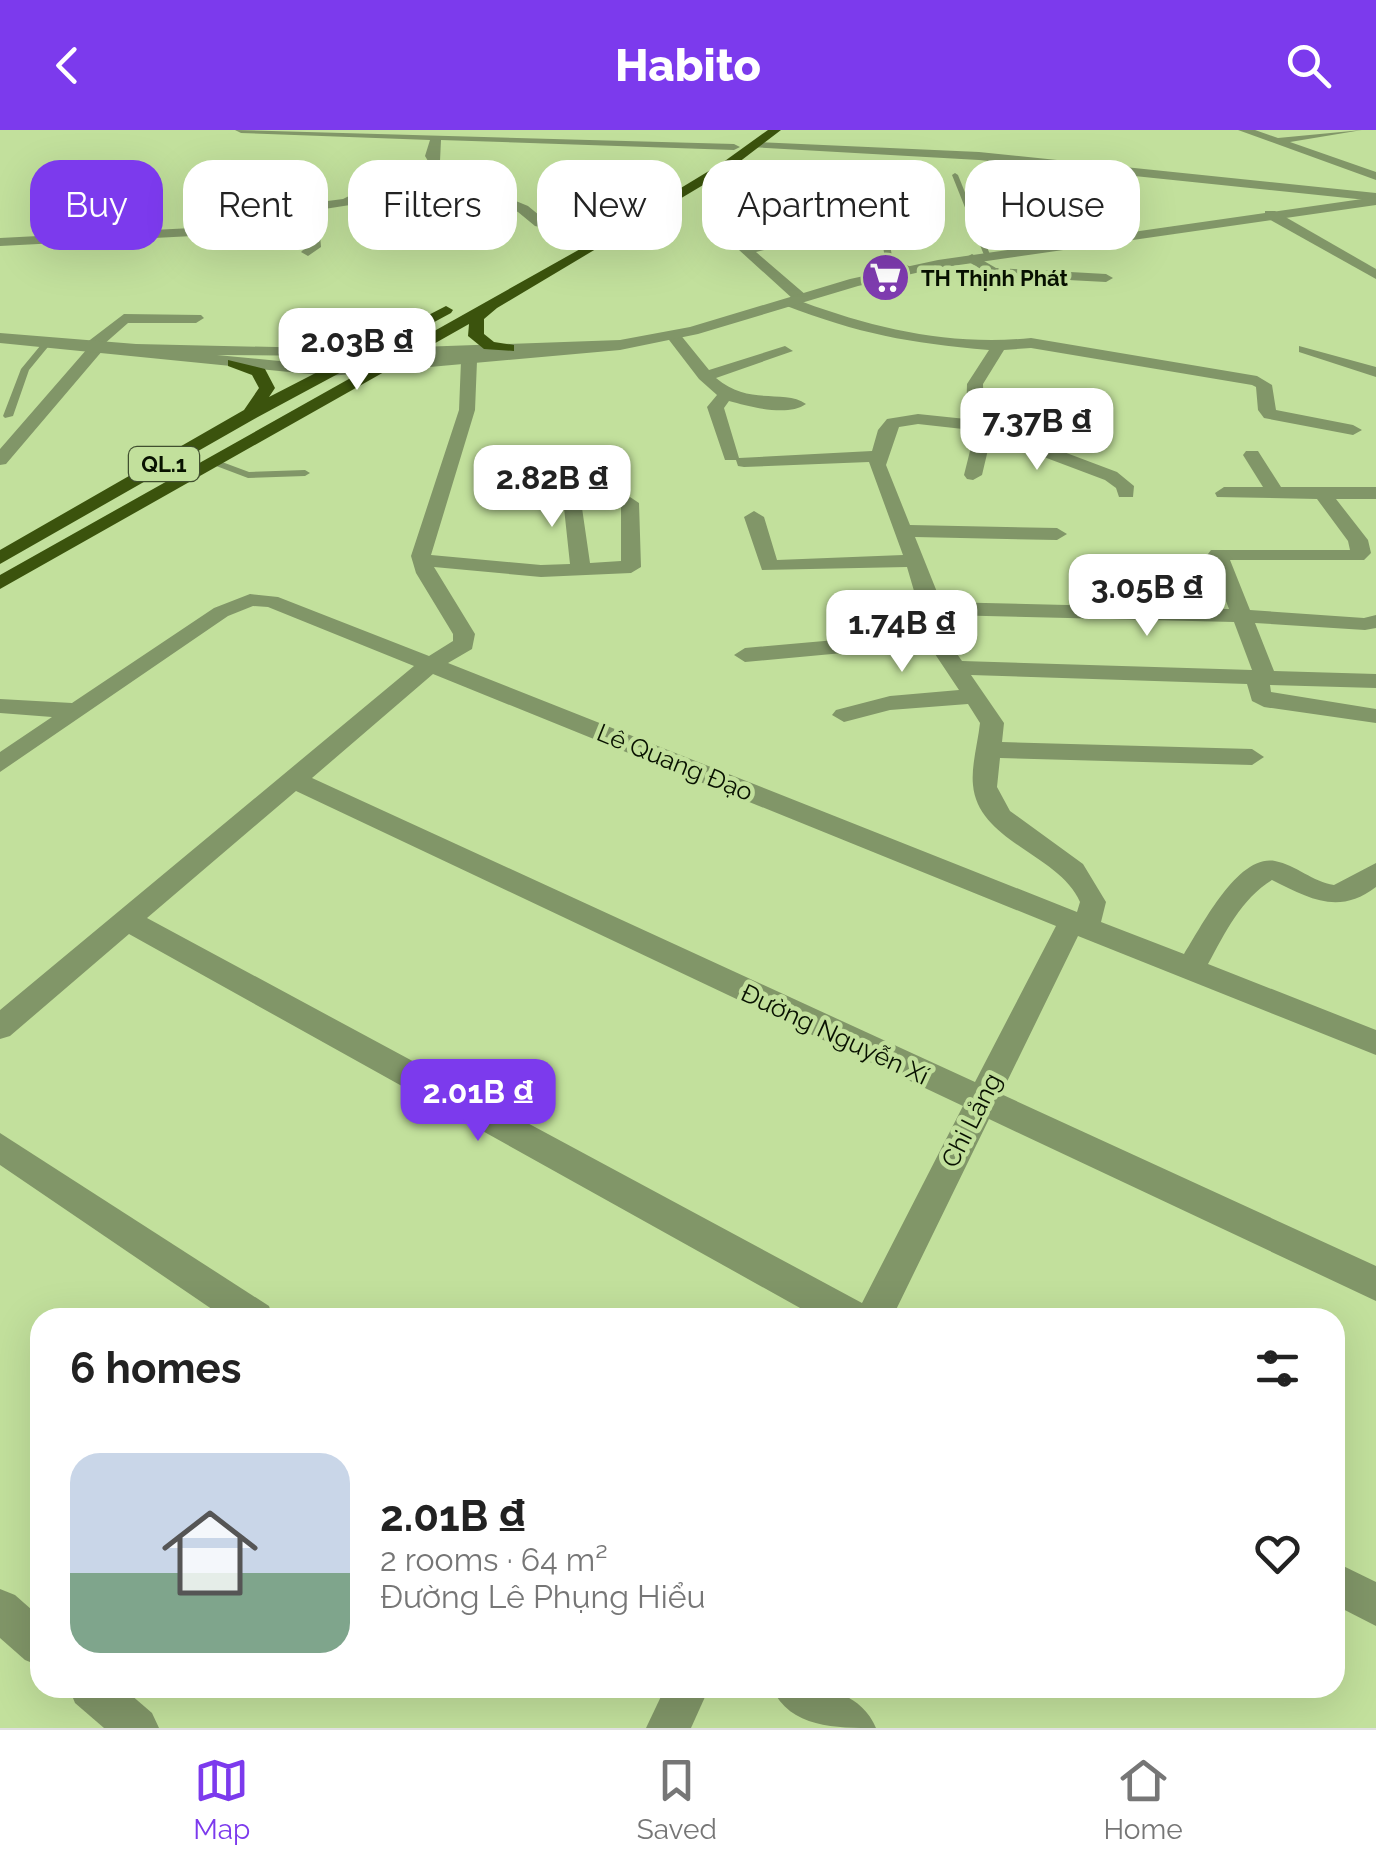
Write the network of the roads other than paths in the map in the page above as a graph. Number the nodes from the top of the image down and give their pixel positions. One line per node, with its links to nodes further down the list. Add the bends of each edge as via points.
1 (241, 130): 9 (street)
2 (759, 130): 12 (highway)
3 (775, 130): 11 (highway, QL.1)
4 (1244, 130): 10 (street)
5 (1308, 130): 7 (street)
6 (1357, 133): 7 (street)
7 (1322, 135): 10 (street)
8 (594, 136): 9 (street); 12 (street)
9 (436, 137): 13 (street)
10 (1275, 142): 15 (street)
11 (755, 146): 17 (street, via 980,156); 35 (highway, QL.1)
12 (734, 147): 16 (highway)
13 (433, 160)
14 (956, 175): 28 (lane)
15 (1376, 176)
16 (682, 178)
17 (1374, 201): 18 (street)
18 (1270, 214): 20 (street); 30 (street)
19 (183, 233): 21 (street)
20 (1140, 233)
21 (0, 242)
22 (310, 250): 27 (street)
23 (557, 250): 32 (highway)
24 (746, 250): 33 (street)
25 (887, 250): 29 (lane)
26 (1024, 250): 28 (street)
27 (308, 252)
28 (980, 256): 29 (street); 31 (street, via 994,272)
29 (909, 270): 33 (street)
30 (1376, 275)
31 (1106, 278)
32 (492, 284)
33 (795, 300): 37 (street); 41 (street, via 887,334)
34 (460, 302): 48 (highway, QL.1)
35 (493, 304): 42 (highway, via 478,318 476,336); 47 (highway, QL.1)
36 (196, 318): 40 (street, via 124,318)
37 (674, 336): 43 (street); 54 (street)
38 (0, 338): 39 (street)
39 (48, 342): 40 (street); 60 (lane, via 25,369)
40 (95, 346): 44 (street); 65 (street)
41 (999, 346): 55 (street, via 1031,342 1257,381); 61 (street, via 975,384)
42 (508, 348): 43 (street); 47 (street)
43 (588, 348): 49 (street)
44 (136, 349): 48 (street); 50 (street)
45 (1305, 349): 53 (street)
46 (784, 351): 54 (street)
47 (410, 352): 48 (street); 51 (highway, QL.1)
48 (364, 354): 52 (highway, QL.1)
49 (469, 362): 51 (street); 80 (street, via 467,410)
50 (234, 363): 52 (street); 59 (highway, via 259,372 267,388)
51 (380, 368): 52 (street); 66 (highway, QL.1)
52 (330, 372): 59 (highway, QL.1)
53 (1376, 372)
54 (705, 376): 56 (street)
55 (1265, 393): 58 (street); 62 (street, via 1270,414)
56 (725, 396): 57 (street, via 751,404); 64 (street, via 716,407 738,459)
57 (798, 404)
58 (1339, 410)
59 (250, 414): 79 (highway, QL.1)
60 (8, 416)
61 (980, 426): 64 (street, via 900,421 887,430); 69 (street); 74 (street, via 1112,476)
62 (1353, 430)
63 (1252, 455): 70 (street)
64 (880, 456): 77 (street, via 881,478)
65 (0, 460)
66 (214, 462): 67 (lane, via 248,475); 83 (highway, QL.1)
67 (305, 473)
68 (568, 474): 82 (street, via 574,480)
69 (973, 475)
70 (1275, 492): 71 (street); 72 (street)
71 (1322, 492): 73 (street); 85 (street, via 1362,553 1218,554)
72 (1224, 493)
73 (1376, 493)
74 (1126, 494)
75 (630, 502): 82 (street, via 631,567)
76 (754, 517): 81 (street, via 770,566)
77 (902, 531): 78 (street); 81 (street)
78 (1057, 534)
79 (0, 558)
80 (422, 560): 82 (street); 89 (street, via 464,634 464,644)
81 (914, 561): 84 (street)
82 (581, 570)
83 (0, 583)
84 (932, 608): 85 (street); 87 (street)
85 (1243, 616): 86 (street); 91 (street)
86 (1376, 621)
87 (937, 638): 88 (street); 90 (street)
88 (744, 655)
89 (431, 664): 95 (street, Lê Quang Đạo, via 271,602 250,600 221,612); 101 (street); 104 (street, Lê Quang Đạo)
90 (956, 668): 91 (street); 93 (street)
91 (1262, 677): 92 (street); 97 (street, via 1260,696 1272,702)
92 (1376, 681)
93 (975, 696): 96 (street, via 890,703); 98 (street, via 992,723)
94 (0, 706): 95 (street)
95 (76, 711): 100 (street, Lê Quang Đạo)
96 (844, 715)
97 (1376, 716)
98 (990, 750): 99 (street); 104 (street, via 985,787 991,800 1015,831 1087,888 1093,902)
99 (1252, 758)
100 (0, 764)
101 (295, 780): 103 (street); 108 (street, Đường Nguyễn Xí)
102 (1376, 873): 105 (street, via 1332,897 1271,869 1258,874 1241,889)
103 (129, 921): 106 (street); 112 (street)
104 (1079, 926): 105 (street, Lê Quang Đạo); 108 (street, Chi Lăng)
105 (1190, 969): 107 (street, Lê Quang Đạo)
106 (0, 1028)
107 (1376, 1043)
108 (980, 1101): 110 (street, Đường Nguyễn Xí); 113 (street, Chi Lăng)
109 (0, 1147): 111 (street)
110 (1376, 1284)
111 (241, 1308)
112 (836, 1308)
113 (878, 1308)
114 (1345, 1588): 115 (street)
115 (1376, 1605)
116 (0, 1610): 117 (street)
117 (30, 1636)
118 (102, 1698): 121 (street)
119 (683, 1698): 122 (street)
120 (808, 1698): 123 (street)
121 (137, 1728)
122 (668, 1728)
123 (854, 1728)

